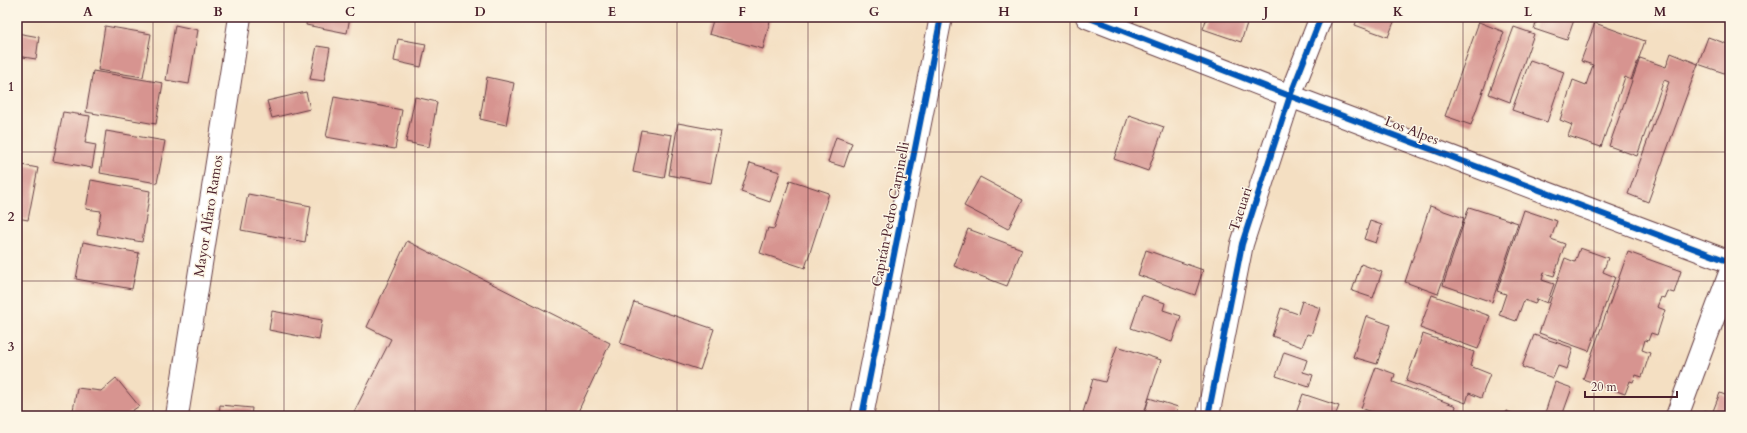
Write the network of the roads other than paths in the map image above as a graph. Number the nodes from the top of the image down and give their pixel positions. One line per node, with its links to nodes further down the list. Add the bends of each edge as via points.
1 (240, 17): 8 (street, Mayor Alfaro Ramos)
2 (941, 17): 9 (street, Capitán Pedro Carpinelli)
3 (1087, 17): 5 (street, Los Alpes)
4 (1321, 17): 5 (street, Tacuari)
5 (1290, 96): 6 (street, Los Alpes); 10 (street, Tacuari, via 1242,244)
6 (1730, 262)
7 (1730, 273): 11 (street)
8 (177, 416)
9 (862, 416)
10 (1208, 416)
11 (1677, 416)

